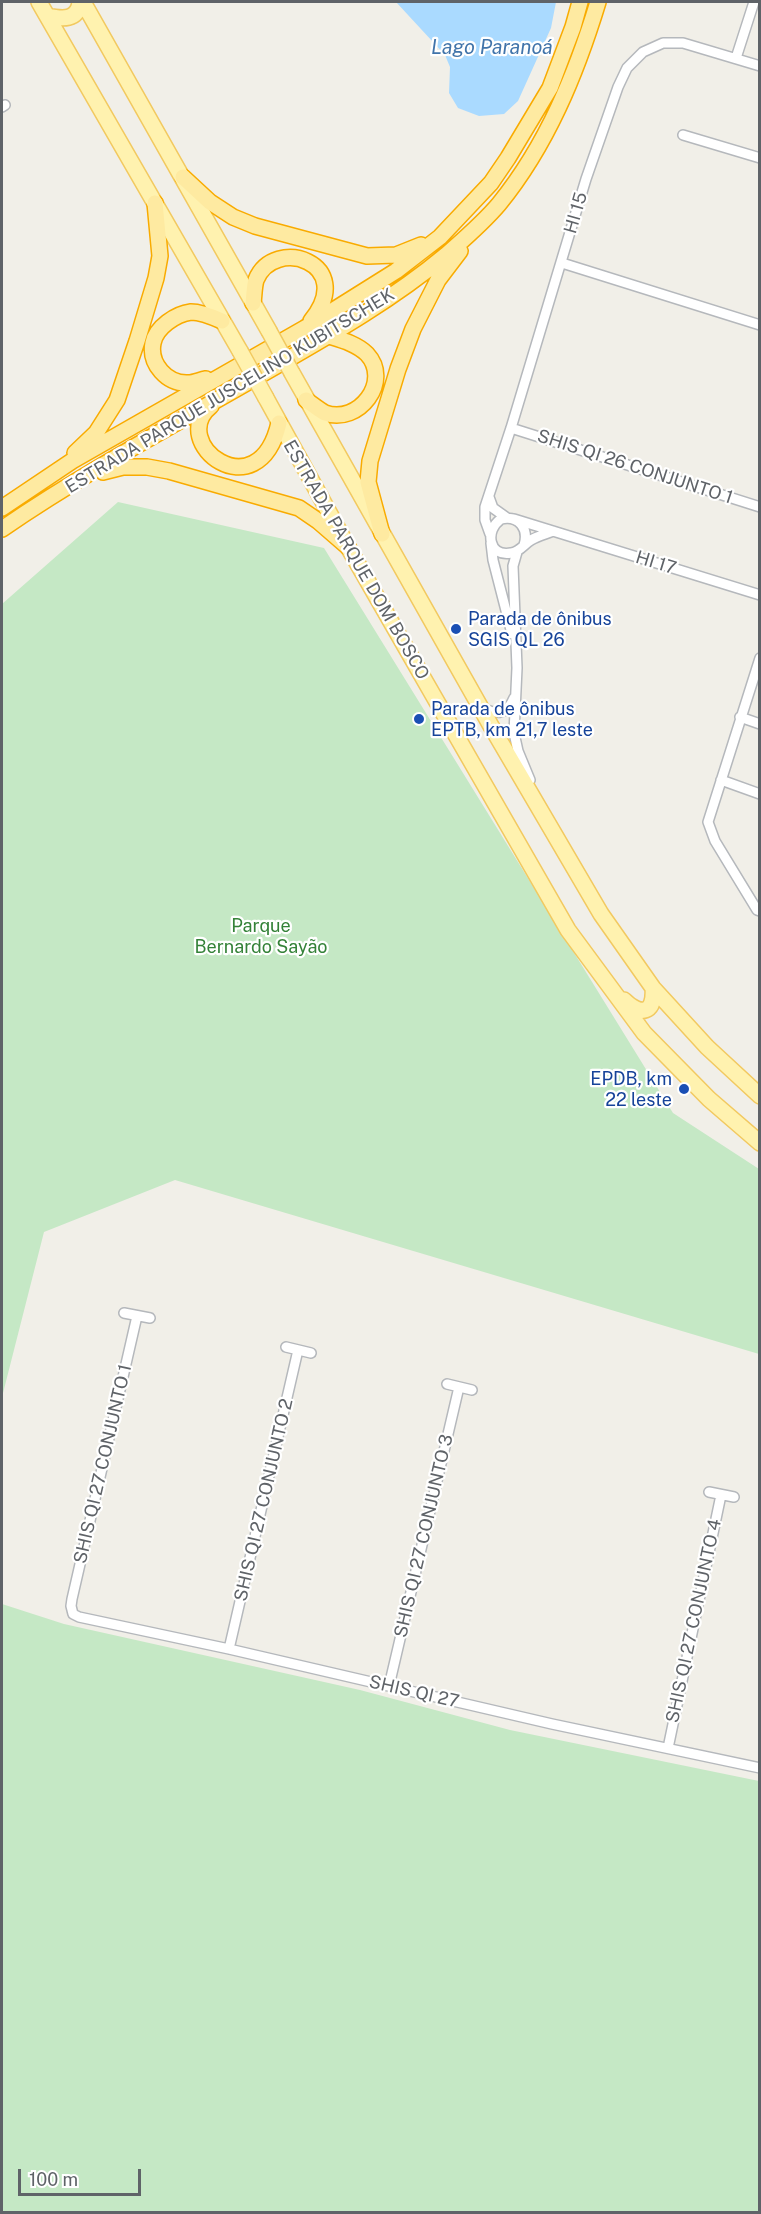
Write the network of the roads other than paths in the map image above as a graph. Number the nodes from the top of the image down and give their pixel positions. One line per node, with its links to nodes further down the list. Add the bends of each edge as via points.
1 (39, 2): 6 (main road, ESTRADA PARQUE DOM BOSCO)
2 (81, 2): 6 (main road, via 72,17); 11 (main road, ESTRADA PARQUE DOM BOSCO)
3 (580, 2): 13 (highway, ESTRADA PARQUE JUSCELINO KUBITSCHEK, via 550,87 508,158 491,183)
4 (598, 2): 14 (highway, ESTRADA PARQUE JUSCELINO KUBITSCHEK, via 561,105 545,134 498,205)
5 (754, 2): 7 (street)
6 (47, 16): 12 (main road, ESTRADA PARQUE DOM BOSCO)
7 (736, 58): 8 (street, HI 15); 15 (street, HI 15, via 683,43 663,44 643,52 627,68 586,179)
8 (759, 66)
9 (683, 135): 10 (street)
10 (759, 158)
11 (183, 177): 13 (highway, via 233,217 351,253 396,255); 16 (main road, ESTRADA PARQUE DOM BOSCO)
12 (155, 203): 17 (main road, ESTRADA PARQUE DOM BOSCO); 26 (highway, via 158,267 125,380 107,417)
13 (440, 237): 19 (highway, ESTRADA PARQUE JUSCELINO KUBITSCHEK, via 396,271)
14 (466, 238): 20 (highway, ESTRADA PARQUE JUSCELINO KUBITSCHEK, via 423,274); 34 (highway, via 425,302 413,329 370,461 368,482)
15 (562, 262): 18 (street); 25 (street, HI 15)
16 (253, 303): 19 (highway, via 256,280 265,267 289,257 312,263 325,281 325,297 321,309); 23 (main road, ESTRADA PARQUE DOM BOSCO, bridge)
17 (222, 321): 21 (highway, via 191,312 162,327 153,342 153,360 162,374 174,381 186,383); 24 (main road, ESTRADA PARQUE DOM BOSCO, bridge)
18 (759, 325)
19 (305, 328): 21 (highway, ESTRADA PARQUE JUSCELINO KUBITSCHEK)
20 (329, 336): 22 (highway, ESTRADA PARQUE JUSCELINO KUBITSCHEK); 23 (highway, via 359,347 368,355 375,367 373,392 352,412 338,414 325,413)
21 (218, 377): 26 (highway, ESTRADA PARQUE JUSCELINO KUBITSCHEK)
22 (223, 397): 24 (highway, via 206,410 200,422 201,441 208,455 224,465 237,468 260,459 274,442); 27 (highway, ESTRADA PARQUE JUSCELINO KUBITSCHEK)
23 (306, 400): 34 (main road, ESTRADA PARQUE DOM BOSCO)
24 (279, 423): 36 (main road, ESTRADA PARQUE DOM BOSCO)
25 (511, 428): 28 (street, HI 15); 29 (street, SHIS QI 26 CONJUNTO 1)
26 (72, 461): 30 (highway, ESTRADA PARQUE JUSCELINO KUBITSCHEK)
27 (83, 477): 32 (highway, ESTRADA PARQUE JUSCELINO KUBITSCHEK); 36 (highway, via 123,467 170,471 299,508)
28 (489, 497): 31 (street, via 493,508); 35 (street, HI 15, via 484,513)
29 (759, 507)
30 (2, 508)
31 (511, 518): 33 (street, HI 17); 35 (street, via 496,523); 37 (street, via 525,530 526,538)
32 (2, 529)
33 (553, 531): 37 (street); 38 (street, HI 17)
34 (382, 534): 42 (main road, ESTRADA PARQUE DOM BOSCO)
35 (491, 538): 37 (street, via 495,549 502,553 510,554); 39 (street, HI 15)
36 (348, 548): 49 (main road, ESTRADA PARQUE DOM BOSCO, via 568,930)
37 (520, 548): 39 (street, via 513,566)
38 (759, 595)
39 (516, 647): 41 (street)
40 (759, 658): 43 (street)
41 (516, 693): 42 (street, via 508,710 501,713); 47 (street, via 514,733 518,750)
42 (480, 707): 47 (main road, ESTRADA PARQUE DOM BOSCO)
43 (740, 717): 44 (street); 45 (street)
44 (759, 724)
45 (721, 780): 46 (street); 48 (street, via 708,822 715,842)
46 (759, 794)
47 (550, 829): 50 (main road, ESTRADA PARQUE DOM BOSCO, via 601,914)
48 (759, 911)
49 (603, 979): 50 (main road, via 636,1010 642,1011 653,1003); 52 (main road, ESTRADA PARQUE DOM BOSCO, via 644,1033 709,1100)
50 (653, 988): 51 (main road, ESTRADA PARQUE DOM BOSCO)
51 (759, 1096)
52 (759, 1143)
53 (124, 1313): 54 (street)
54 (137, 1316): 55 (street); 65 (street, SHIS QI 27 CONJUNTO 1)
55 (150, 1318)
56 (286, 1347): 57 (street)
57 (298, 1350): 58 (street); 66 (street, SHIS QI 27 CONJUNTO 2)
58 (311, 1353)
59 (447, 1384): 60 (street)
60 (459, 1387): 61 (street); 67 (street, SHIS QI 27 CONJUNTO 3)
61 (472, 1390)
62 (708, 1492): 63 (street)
63 (721, 1495): 64 (street); 68 (street, SHIS QI 27 CONJUNTO 4)
64 (734, 1497)
65 (71, 1612): 66 (street, SHIS QI 27, via 79,1617)
66 (230, 1649): 67 (street, SHIS QI 27)
67 (389, 1686): 68 (street, SHIS QI 27)
68 (668, 1748): 69 (street, SHIS QI 27)
69 (759, 1768)

